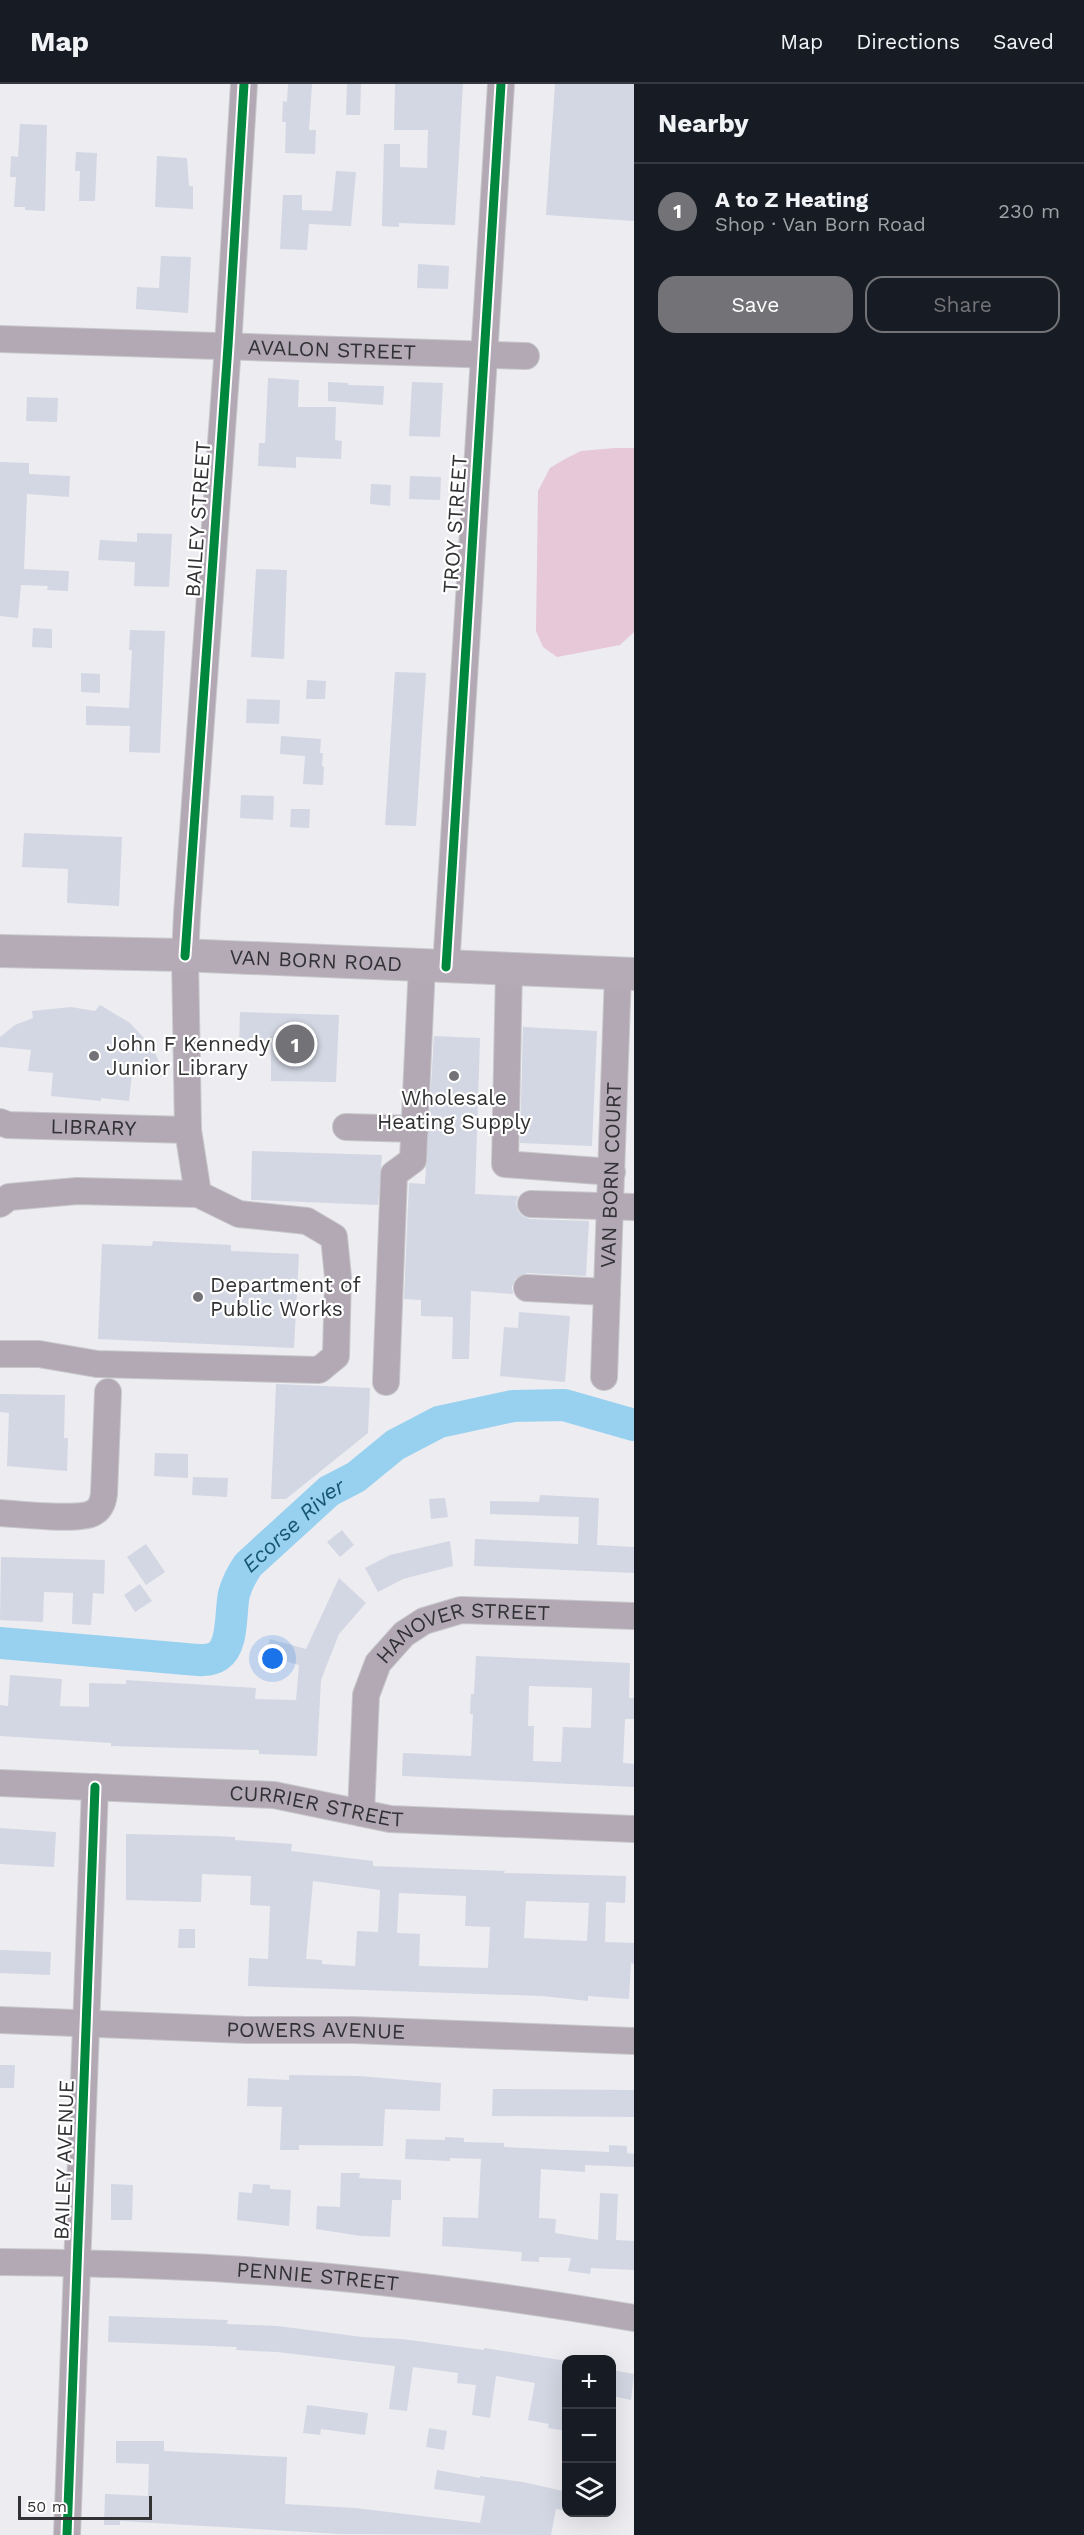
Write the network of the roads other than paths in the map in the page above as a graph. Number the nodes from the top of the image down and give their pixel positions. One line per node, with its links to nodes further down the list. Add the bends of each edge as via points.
1 (244, 84): 4 (street, BAILEY STREET)
2 (501, 84): 5 (street, TROY STREET)
3 (0, 339): 4 (street, AVALON STREET)
4 (228, 346): 5 (street, AVALON STREET); 8 (street, BAILEY STREET)
5 (484, 355): 6 (street, AVALON STREET); 9 (street, TROY STREET)
6 (526, 356)
7 (0, 951): 8 (main road, VAN BORN ROAD)
8 (185, 956): 9 (main road, VAN BORN ROAD); 15 (street, BAILEY STREET)
9 (434, 966): 10 (main road, VAN BORN ROAD); 14 (street, TROY STREET)
10 (509, 969): 11 (main road, VAN BORN ROAD); 16 (street, via 505,1164)
11 (626, 973): 16 (street, VAN BORN COURT)
12 (0, 1122): 15 (street, LIBRARY)
13 (346, 1127): 14 (street)
14 (415, 1129): 25 (street, TROY STREET, via 413,1160 394,1174)
15 (188, 1130): 17 (street, BAILEY STREET)
16 (612, 1172): 20 (street, VAN BORN COURT)
17 (198, 1194): 18 (street, via 77,1191 9,1197); 23 (street, via 239,1214 307,1221 334,1237 338,1276 336,1356 319,1370 97,1364 39,1354)
18 (0, 1204)
19 (531, 1204): 20 (street)
20 (622, 1206): 22 (street, VAN BORN COURT)
21 (527, 1288): 22 (street)
22 (607, 1292): 24 (street, VAN BORN COURT)
23 (0, 1354)
24 (604, 1377)
25 (386, 1382)
26 (108, 1392): 27 (street, via 104,1494 97,1511 82,1516)
27 (0, 1513)
28 (634, 1616): 31 (street, HANOVER STREET, via 461,1610 424,1621 404,1634 378,1663 366,1695)
29 (0, 1783): 30 (street, CURRIER STREET)
30 (95, 1787): 31 (street, CURRIER STREET, via 274,1795); 34 (street, BAILEY AVENUE)
31 (361, 1813): 32 (street, CURRIER STREET, via 390,1819)
32 (634, 1829)
33 (0, 2020): 34 (street, POWERS AVENUE)
34 (87, 2024): 35 (street, POWERS AVENUE); 37 (street, BAILEY AVENUE)
35 (634, 2041)
36 (0, 2262): 37 (street, PENNIE STREET)
37 (78, 2263): 38 (street, PENNIE STREET, via 336,2278 545,2303); 39 (street, BAILEY AVENUE)
38 (634, 2319)
39 (67, 2535)

